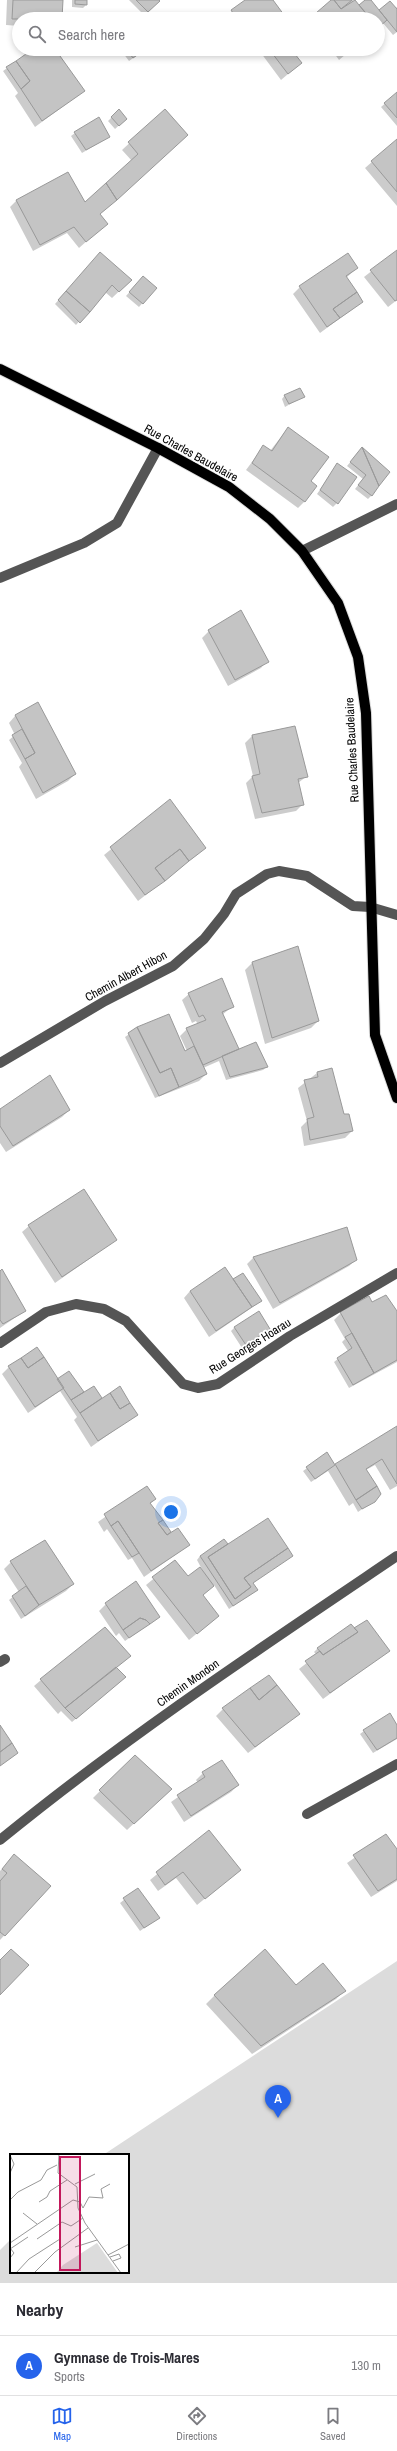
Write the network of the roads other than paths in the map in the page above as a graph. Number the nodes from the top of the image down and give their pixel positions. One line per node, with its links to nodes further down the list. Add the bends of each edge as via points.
1 (0, 369): 2 (main road, Rue Charles Baudelaire)
2 (158, 448): 4 (main road, Rue Charles Baudelaire, via 229,487 270,519); 5 (street, via 117,523 84,544)
3 (397, 504): 4 (street)
4 (302, 551): 6 (main road, Rue Charles Baudelaire, via 338,603 358,657 366,713)
5 (0, 578)
6 (370, 907): 7 (street, Chemin Albert Hibon); 8 (street, Chemin Albert Hibon, via 353,906 307,876 278,871 267,874 236,894 204,939 173,966 105,1001); 9 (main road, Rue Charles Baudelaire, via 375,1035)
7 (397, 915)
8 (0, 1063)
9 (397, 1098)
10 (397, 1272): 11 (street, Rue Georges Hoarau, via 290,1336 218,1384 198,1388 183,1384 126,1321 104,1309 76,1304 46,1312)
11 (0, 1342)
12 (397, 1556): 15 (street, Chemin Mondon, via 196,1692 47,1802)
13 (397, 1764): 14 (street)
14 (307, 1814)
15 (0, 1840)

